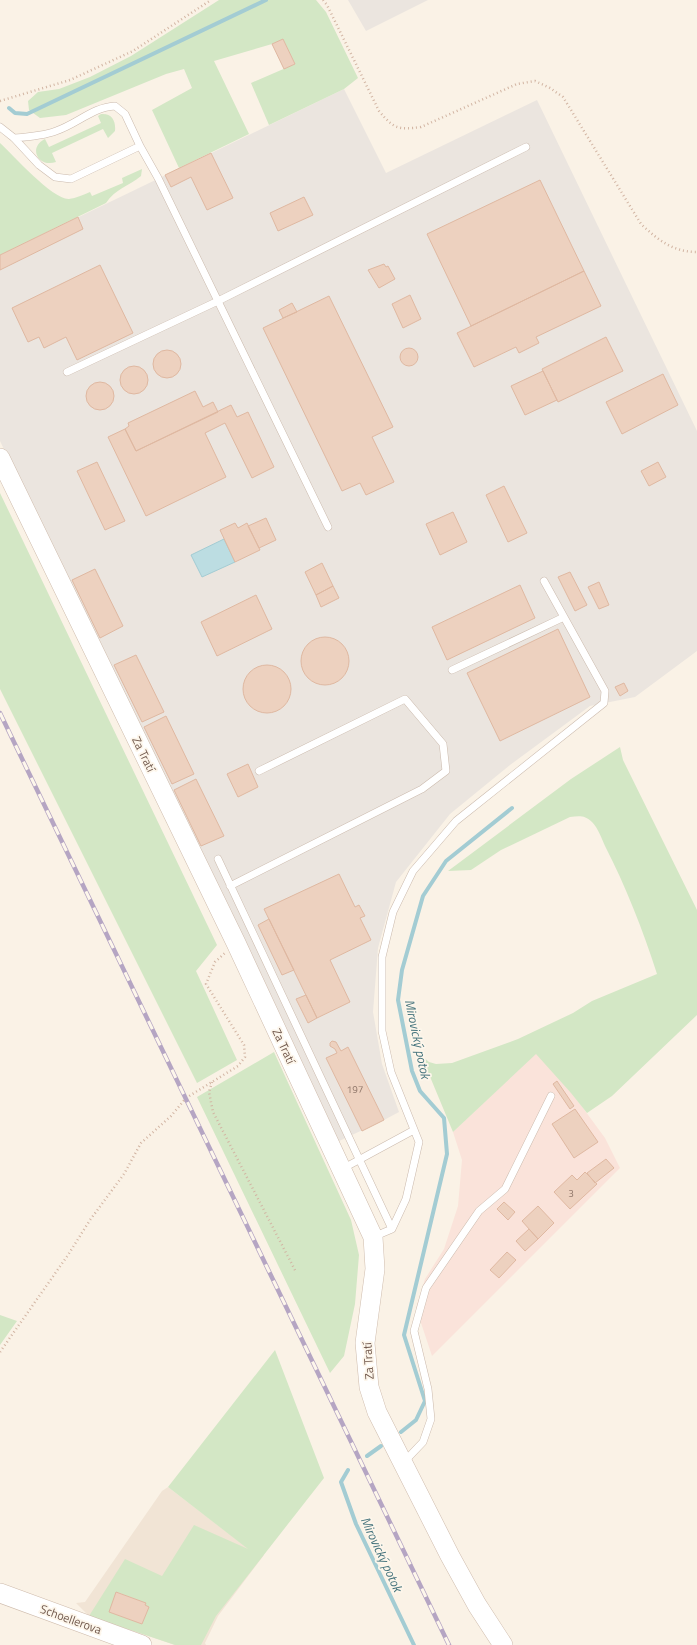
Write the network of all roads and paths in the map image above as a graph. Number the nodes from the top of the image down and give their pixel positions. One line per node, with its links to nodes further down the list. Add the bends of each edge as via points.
1 (211, 0): 3 (path, via 133,51 70,80)
2 (323, 0): 8 (path, via 379,111 390,123 404,130 421,128 517,84 535,81 563,97 641,224 657,240 672,248)
3 (0, 100)
4 (0, 127): 5 (lane)
5 (14, 138): 6 (lane, via 39,165 55,177 71,179); 6 (lane, via 56,131 104,106 115,106 125,114)
6 (140, 146): 9 (lane)
7 (526, 148): 9 (lane)
8 (697, 252)
9 (218, 301): 10 (lane); 12 (lane)
10 (67, 372)
11 (0, 458): 19 (street, Za Tratí)
12 (328, 527)
13 (544, 581): 14 (lane)
14 (564, 617): 15 (lane); 22 (lane, via 605,690 604,703 456,821 413,871 393,912 382,957 382,1031 391,1072)
15 (452, 670)
16 (260, 771): 18 (lane, via 405,699 443,744 446,771 422,789)
17 (218, 859): 18 (lane)
18 (230, 886): 23 (lane)
19 (236, 943): 20 (path, via 215,962 206,984 244,1045 245,1057 238,1066); 24 (street, Za Tratí)
20 (212, 1081): 27 (path, via 209,1092 213,1112); 28 (path, via 186,1098 171,1116 141,1143 124,1174)
21 (551, 1096): 29 (lane, via 505,1189 479,1211 426,1288 414,1331 428,1389 431,1419 423,1442)
22 (414, 1130): 23 (lane); 25 (lane, via 419,1142 408,1192)
23 (359, 1159): 24 (lane); 25 (lane)
24 (342, 1169): 26 (street, Za Tratí)
25 (392, 1229): 26 (lane)
26 (373, 1237): 29 (street, Za Tratí, via 375,1269 365,1343 369,1387 377,1412)
27 (296, 1272)
28 (0, 1352)
29 (403, 1463): 32 (street, Za Tratí, via 477,1605)
30 (0, 1593): 31 (street, Schoellerova)
31 (142, 1645)
32 (503, 1645)

